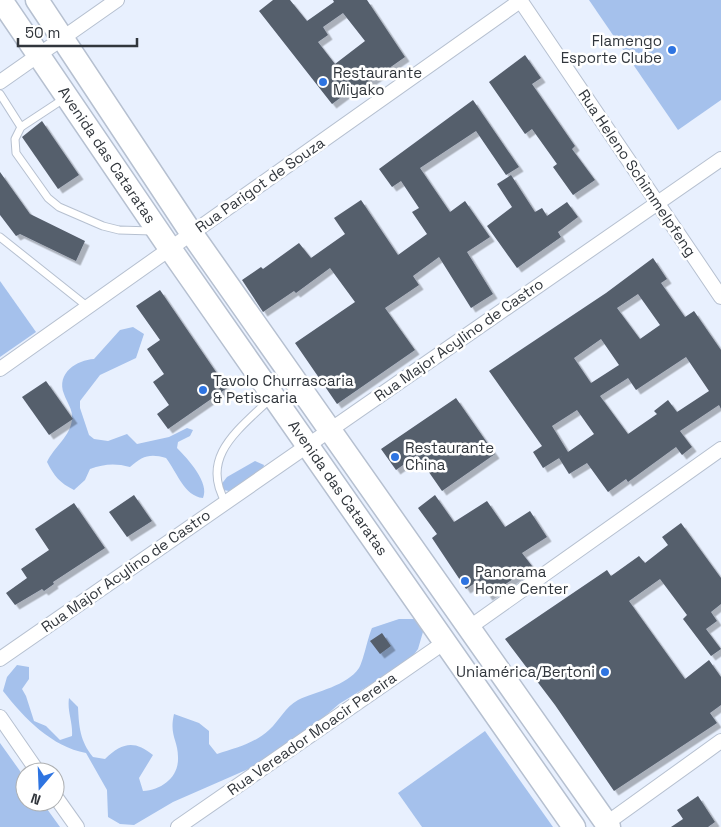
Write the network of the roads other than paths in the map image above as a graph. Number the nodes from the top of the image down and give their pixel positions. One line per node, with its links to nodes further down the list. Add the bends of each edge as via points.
1 (1, 0): 6 (main road, Avenida das Cataratas)
2 (37, 0): 5 (main road, Avenida das Cataratas)
3 (117, 0): 5 (street)
4 (520, 1): 12 (street, Rua Heleno Schimmelpfeng); 14 (street, Rua Parigot de Souza)
5 (64, 38): 6 (street); 14 (main road, Avenida das Cataratas)
6 (40, 55): 7 (street); 9 (main road, Avenida das Cataratas)
7 (0, 82)
8 (0, 94): 10 (lane)
9 (67, 96): 10 (lane); 13 (main road, Avenida das Cataratas)
10 (22, 127): 13 (lane, via 15,139 16,153 48,198 59,207 111,228)
11 (721, 159): 12 (street, Rua Major Acylino de Castro)
12 (656, 203): 17 (street, Rua Heleno Schimmelpfeng); 21 (street, Rua Major Acylino de Castro)
13 (158, 231): 16 (main road, Avenida das Cataratas)
14 (192, 234): 16 (street, Rua Parigot de Souza); 21 (main road, Avenida das Cataratas)
15 (0, 237): 18 (lane)
16 (171, 250): 18 (street, Rua Parigot de Souza); 20 (main road, Avenida das Cataratas)
17 (721, 297)
18 (88, 307): 19 (street, Rua Parigot de Souza)
19 (0, 369)
20 (273, 396): 22 (main road, Avenida das Cataratas); 24 (lane, via 229,440 220,455 217,488)
21 (329, 430): 22 (street, Rua Major Acylino de Castro); 25 (main road, Avenida das Cataratas)
22 (308, 446): 24 (street, Rua Major Acylino de Castro); 26 (main road, Avenida das Cataratas)
23 (721, 449): 25 (street)
24 (226, 503): 27 (street, Rua Major Acylino de Castro)
25 (470, 627): 32 (main road, Avenida das Cataratas)
26 (446, 642): 34 (street, Rua Vereador Moacir Pereira); 35 (main road, Avenida das Cataratas)
27 (0, 659)
28 (0, 717): 30 (street)
29 (721, 741): 32 (street)
30 (31, 762)
31 (65, 810): 33 (street)
32 (608, 825)
33 (77, 827)
34 (178, 827)
35 (574, 827)

